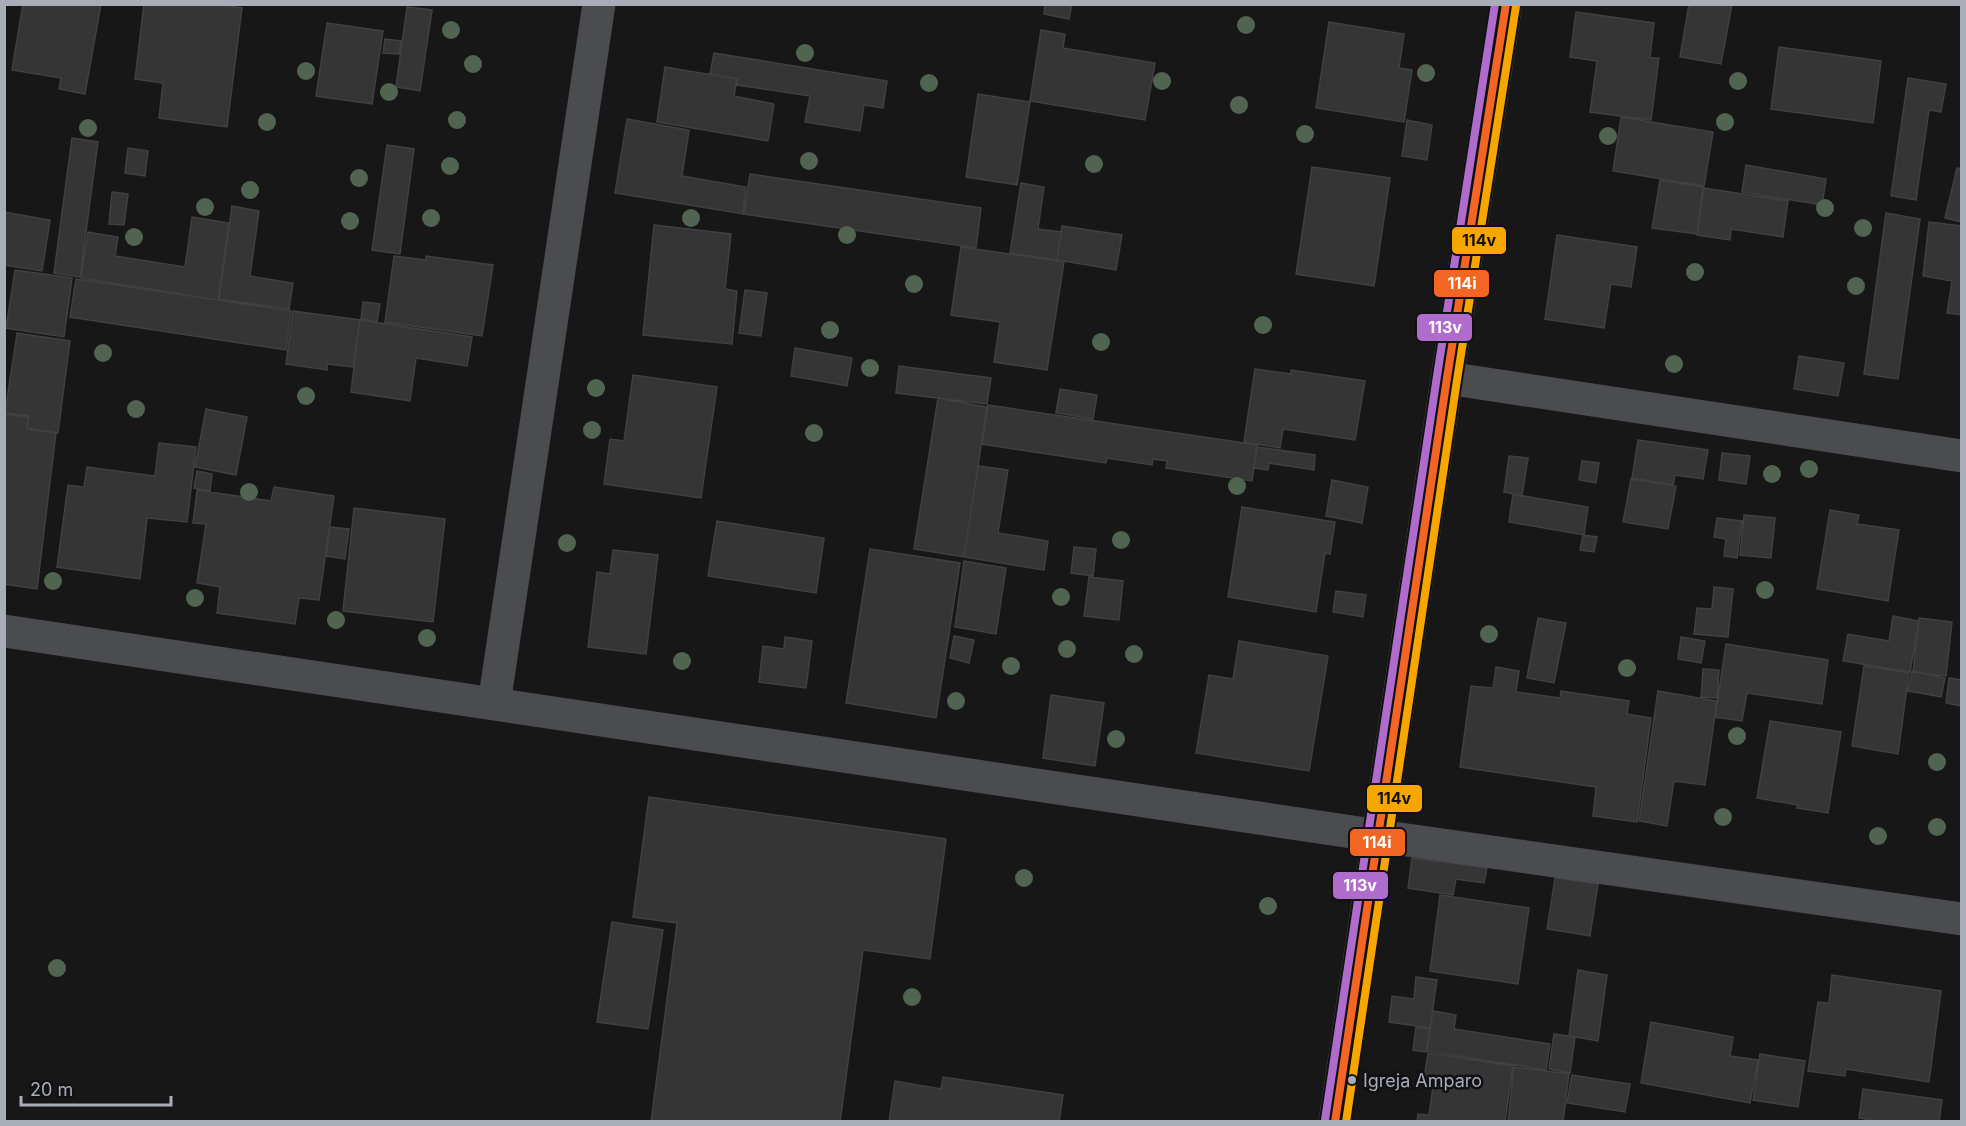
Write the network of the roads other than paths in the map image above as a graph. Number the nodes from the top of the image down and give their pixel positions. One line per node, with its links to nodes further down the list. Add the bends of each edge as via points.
1 (599, 4): 6 (street)
2 (1506, 4): 3 (street)
3 (1447, 378): 4 (street); 7 (street)
4 (1962, 456)
5 (4, 631): 6 (street)
6 (494, 704): 7 (street)
7 (1379, 836): 8 (street); 9 (street)
8 (1962, 919)
9 (1335, 1122)

